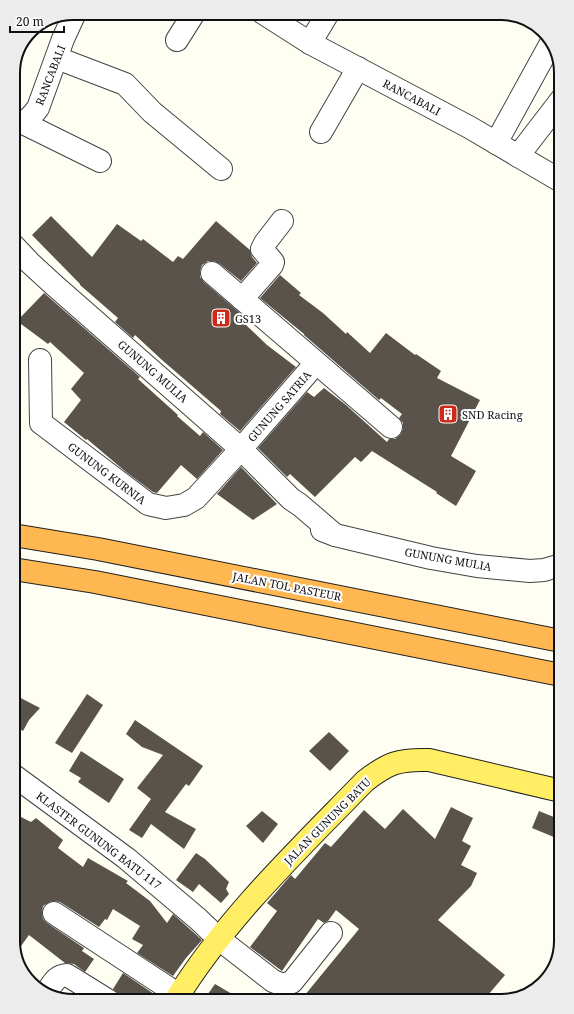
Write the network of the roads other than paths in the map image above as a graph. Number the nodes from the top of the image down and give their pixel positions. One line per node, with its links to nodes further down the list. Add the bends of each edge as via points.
1 (72, 20): 8 (street, RANCABALI)
2 (190, 20): 5 (street)
3 (274, 20): 6 (street, RANCABALI)
4 (324, 20): 6 (street)
5 (177, 40)
6 (310, 43): 9 (street, RANCABALI)
7 (548, 49): 14 (street)
8 (57, 58): 11 (street, RANCABALI, via 38,108 30,118); 17 (street, via 125,84 152,112)
9 (358, 68): 13 (street); 14 (street, RANCABALI)
10 (554, 109): 15 (street)
11 (20, 122)
12 (20, 124): 16 (street)
13 (321, 132)
14 (496, 143): 15 (street, RANCABALI)
15 (518, 156): 18 (street, RANCABALI)
16 (100, 161)
17 (221, 169)
18 (554, 177)
19 (282, 221): 22 (street, via 262,249 273,262 272,265)
20 (20, 252): 26 (street, GUNUNG MULIA, via 54,285)
21 (212, 273): 22 (street, GUNUNG SATRIA)
22 (242, 299): 24 (street, GUNUNG SATRIA)
23 (40, 360): 26 (street, GUNUNG KURNIA, via 41,423 148,504 166,508 184,505 196,498)
24 (316, 363): 25 (street, GUNUNG SATRIA); 26 (street, GUNUNG SATRIA)
25 (391, 427)
26 (241, 449): 28 (street, GUNUNG MULIA, via 291,499 296,510 320,530 431,558 477,566 530,571)
27 (20, 536): 30 (highway, JALAN TOL PASTEUR, via 106,550)
28 (554, 567)
29 (20, 570): 31 (highway, via 95,582)
30 (554, 640)
31 (554, 674)
32 (20, 780): 36 (street, KLASTER GUNUNG BATU 117, via 126,858)
33 (554, 789): 36 (main road, JALAN GUNUNG BATU, via 429,760 394,763 380,769 365,780 279,870)
34 (54, 913): 39 (street)
35 (331, 934): 36 (street, KLASTER GUNUNG BATU 117, via 292,982 284,985 273,981)
36 (219, 939): 40 (main road, JALAN GUNUNG BATU)
37 (50, 988): 38 (street, via 57,978 67,975)
38 (98, 994)
39 (171, 994)
40 (180, 994)

